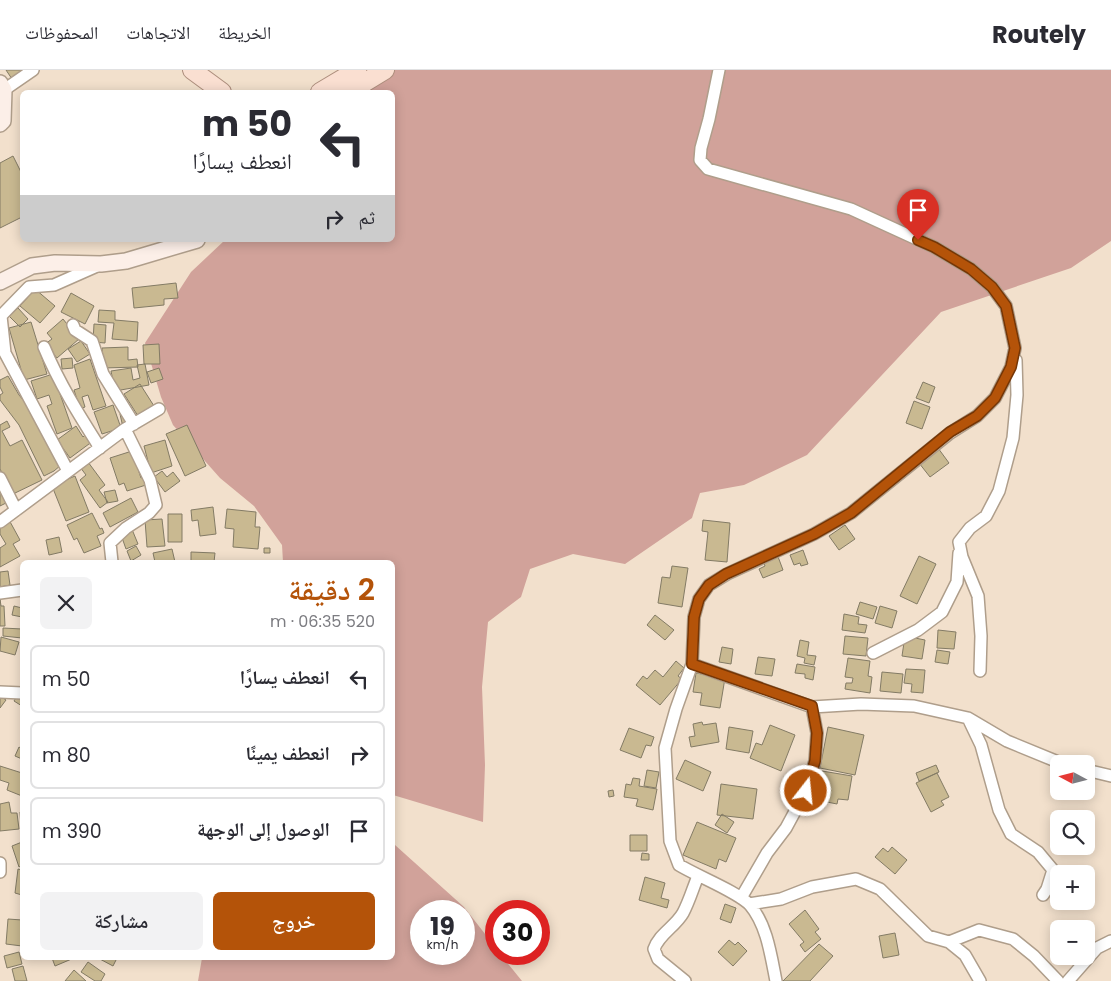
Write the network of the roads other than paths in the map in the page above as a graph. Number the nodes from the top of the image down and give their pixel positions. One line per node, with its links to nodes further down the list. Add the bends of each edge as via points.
1 (34, 70): 6 (street)
2 (192, 70): 7 (main road)
3 (357, 70): 8 (main road)
4 (385, 70): 9 (main road)
5 (719, 70): 16 (street, via 701,148 700,160 708,169 851,209 934,247 971,269 992,287 1006,306)
6 (2, 86): 10 (main road, via 3,121)
7 (219, 90)
8 (323, 90)
9 (352, 90)
10 (0, 124)
11 (191, 242): 12 (main road, via 126,261)
12 (101, 264): 13 (main road, via 32,266); 20 (street, via 54,285 29,287 1,316 6,353)
13 (0, 282)
14 (73, 325): 18 (street, via 75,330 92,341 103,374)
15 (44, 347): 19 (street, via 55,373)
16 (1015, 348): 24 (street, via 1017,395 1013,438 999,491 986,516); 29 (street, via 1011,367 995,398 977,416 950,432 851,513 709,585 699,599 694,617)
17 (159, 409): 18 (street)
18 (130, 426): 19 (street); 25 (street, via 156,505 110,543)
19 (100, 448): 20 (street)
20 (68, 471): 22 (street)
21 (0, 478): 22 (street)
22 (16, 510): 23 (street)
23 (0, 522)
24 (959, 542): 28 (street, via 957,582 942,612 918,630); 30 (street, via 978,596)
25 (112, 560)
26 (20, 590): 27 (street)
27 (0, 593)
28 (873, 653)
29 (692, 664): 33 (street); 40 (street, via 665,748 670,841 679,865)
30 (980, 671)
31 (0, 692): 32 (street)
32 (20, 693)
33 (812, 706): 34 (street, via 914,706); 42 (street, via 817,733 815,761 806,791 786,828 767,853)
34 (968, 718): 35 (street, via 1007,741); 41 (street, via 981,744 999,810 1011,834 1038,852 1053,870)
35 (1050, 759)
36 (1095, 772): 37 (street)
37 (1111, 776)
38 (0, 863): 39 (street)
39 (0, 872)
40 (698, 876): 42 (street); 45 (street, via 683,913 657,940 654,949 658,959)
41 (1044, 895)
42 (745, 901): 44 (street, via 781,899 812,887 856,879 880,889 928,936); 46 (street, via 761,922)
43 (1111, 941): 49 (street, via 1097,948)
44 (949, 942): 47 (street, via 965,955); 48 (street, via 979,930 1014,939)
45 (685, 981)
46 (776, 981)
47 (980, 981)
48 (1058, 981)
49 (1068, 981)

